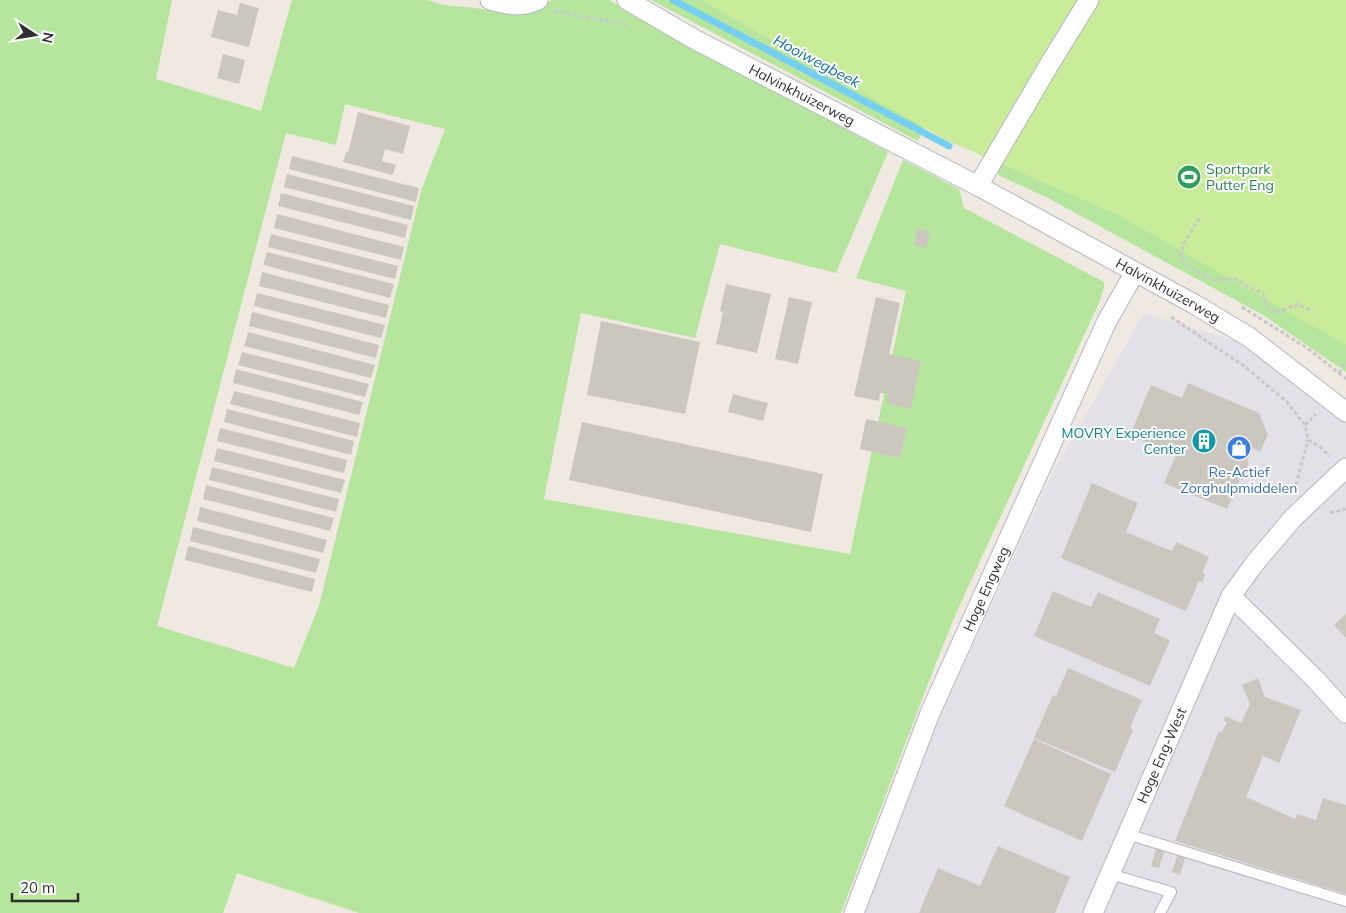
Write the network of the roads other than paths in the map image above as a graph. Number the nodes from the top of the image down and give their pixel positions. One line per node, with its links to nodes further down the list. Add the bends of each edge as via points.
1 (490, 0): 4 (street, via 504,4)
2 (628, 0): 5 (street, Halvinkhuizerweg, via 694,39)
3 (1089, 0): 5 (street)
4 (532, 3)
5 (978, 186): 6 (street, Halvinkhuizerweg)
6 (1135, 272): 7 (street, Halvinkhuizerweg, via 1249,337); 14 (street, Hoge Engweg, via 1107,321 930,713)
7 (1346, 412)
8 (1345, 469): 9 (street, Hoge Eng-West, via 1293,518)
9 (1231, 596): 10 (street); 11 (street, Hoge Eng-West)
10 (1346, 713)
11 (1127, 834): 12 (street, Hoge Eng-West); 13 (lane)
12 (1110, 874): 15 (street, Hoge Eng-West); 16 (lane, via 1171,892)
13 (1346, 900)
14 (854, 913)
15 (1093, 913)
16 (1160, 913)

